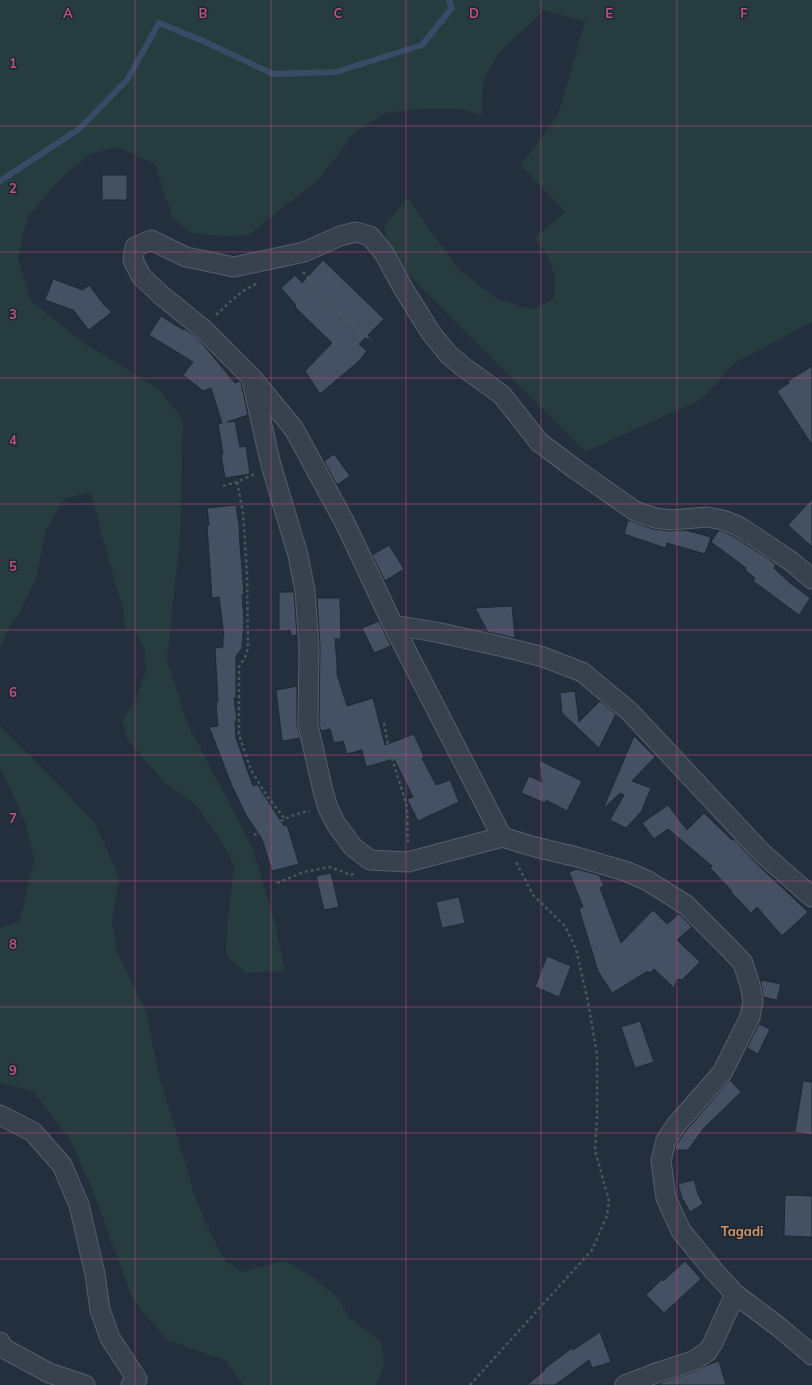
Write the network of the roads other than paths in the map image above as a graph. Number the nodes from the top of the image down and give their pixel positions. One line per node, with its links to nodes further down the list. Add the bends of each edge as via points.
1 (252, 378): 2 (street, via 203,329 141,276 133,260 135,247 151,240 186,257 234,267 304,252 340,236 356,232 370,236 384,253 431,333 448,354 502,395 540,442 635,512 670,520 707,517 723,520 762,541); 3 (street, via 294,428 345,523); 4 (street, via 271,465 298,555 305,591 308,725 323,791 336,824 353,847 370,860 408,862)
2 (812, 579)
3 (393, 625): 4 (street); 5 (street, via 504,647 543,657 582,672 629,712 762,853)
4 (502, 836): 7 (street, via 624,871 648,881 686,905 743,963 753,1001 750,1017 722,1073 666,1140 661,1161 666,1198 681,1231)
5 (812, 897)
6 (0, 1114): 11 (street, via 34,1132 62,1165 79,1205 95,1274 100,1310 110,1338 137,1379)
7 (735, 1294): 9 (street); 12 (street, via 707,1352 693,1361)
8 (0, 1342): 10 (street, via 3,1348 50,1373)
9 (812, 1355)
10 (85, 1385)
11 (131, 1385)
12 (625, 1385)

